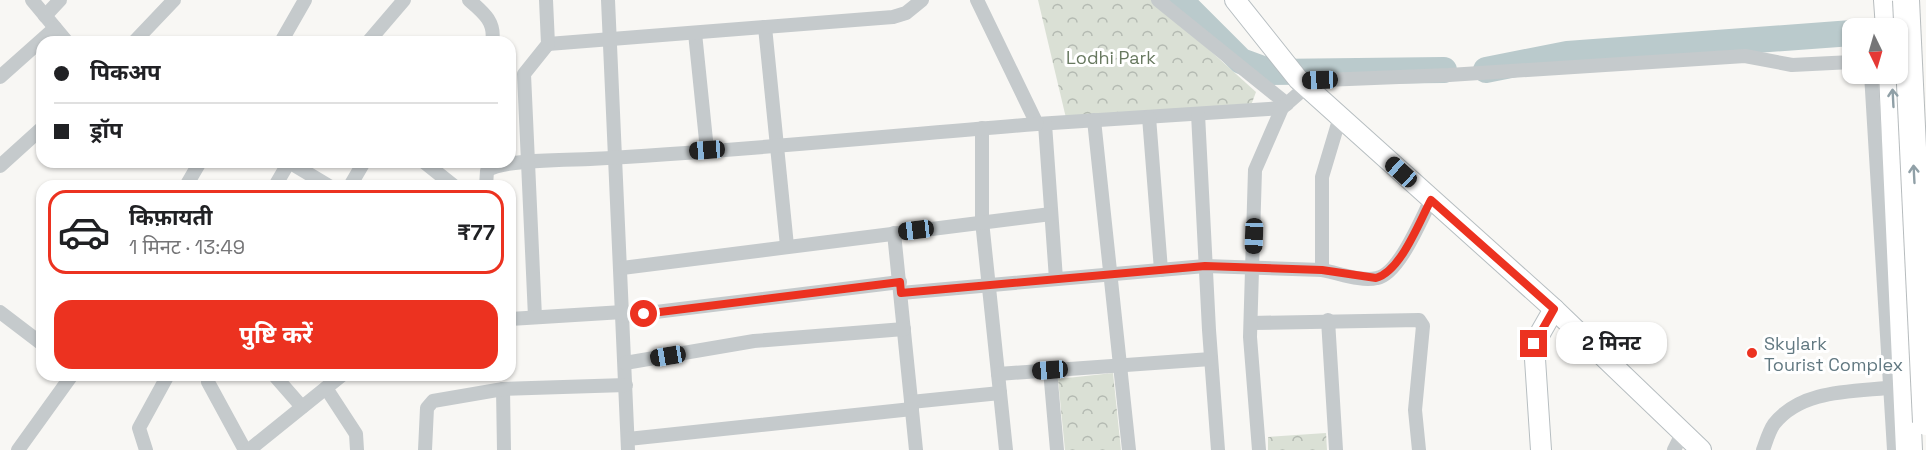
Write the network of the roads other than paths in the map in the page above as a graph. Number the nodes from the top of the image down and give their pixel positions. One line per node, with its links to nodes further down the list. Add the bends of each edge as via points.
1 (32, 0): 14 (street)
2 (60, 0): 14 (street)
3 (174, 0): 21 (street)
4 (305, 0): 22 (street)
5 (404, 0): 23 (street)
6 (469, 0): 24 (street, via 486,15)
7 (546, 0): 26 (street)
8 (608, 0): 25 (street)
9 (922, 0): 16 (street, via 906,13 893,17)
10 (977, 0): 38 (street)
11 (1158, 0): 33 (street)
12 (1235, 0): 30 (street)
13 (1893, 0): 15 (highway); 91 (highway, one-way to 13, bridge)
14 (45, 16): 17 (street)
15 (1890, 18)
16 (765, 27): 18 (street); 41 (street)
17 (55, 28): 19 (street); 20 (street)
18 (695, 33): 25 (street); 42 (street)
19 (46, 36)
20 (62, 36)
21 (140, 36)
22 (287, 36)
23 (373, 36)
24 (492, 36)
25 (610, 40): 26 (street); 43 (street)
26 (548, 44): 44 (street, via 524,74)
27 (36, 45): 29 (street)
28 (1842, 62): 30 (street, via 1792,65 1745,56 1449,75)
29 (0, 76)
30 (1297, 78): 33 (street); 36 (street)
31 (1872, 84): 85 (street)
32 (1893, 84): 85 (highway, one-way to 32)
33 (1284, 106): 34 (street); 57 (street, via 1255,170)
34 (1198, 114): 35 (street); 56 (street)
35 (1149, 117): 37 (street); 59 (street)
36 (1340, 117): 51 (street); 60 (street, via 1322,177)
37 (1094, 120): 38 (street); 61 (street)
38 (1041, 124): 39 (street); 52 (street)
39 (982, 128): 41 (street); 53 (street)
40 (36, 133): 46 (street)
41 (777, 145): 42 (street); 55 (street)
42 (707, 150): 43 (street)
43 (616, 157): 44 (street); 58 (street)
44 (528, 162): 45 (street); 68 (street)
45 (516, 163)
46 (0, 166)
47 (299, 168): 49 (street)
48 (432, 168): 50 (street)
49 (319, 180)
50 (446, 180)
51 (1431, 200): 60 (street, via 1395,266 1385,276 1368,279); 65 (street)
52 (1051, 214): 53 (street); 62 (street)
53 (982, 221): 54 (street); 63 (street)
54 (894, 233): 55 (street); 64 (street)
55 (787, 246): 58 (street)
56 (1205, 266): 57 (street); 59 (street); 74 (street)
57 (1253, 266): 60 (street); 71 (street)
58 (622, 268): 67 (street)
59 (1161, 270): 61 (street)
60 (1322, 270)
61 (1110, 274): 62 (street); 76 (street)
62 (1056, 279): 63 (street)
63 (989, 285): 64 (street); 78 (street)
64 (900, 288): 67 (street); 72 (street)
65 (1554, 309): 92 (street); 108 (street, via 1534,344)
66 (0, 312): 73 (street)
67 (623, 314): 68 (street); 75 (street)
68 (535, 317): 69 (street)
69 (516, 319)
70 (1328, 320): 71 (street); 106 (street); 107 (street, via 1422,322 1415,410)
71 (1251, 323): 105 (street)
72 (904, 329): 75 (street, via 754,341); 89 (street)
73 (36, 339)
74 (1211, 359): 76 (street); 104 (street)
75 (625, 363): 84 (street)
76 (1120, 366): 77 (street); 103 (street)
77 (1050, 370): 78 (street); 102 (street)
78 (998, 374): 88 (street)
79 (68, 381): 94 (street)
80 (165, 381): 95 (street, via 139,428)
81 (279, 381): 90 (street)
82 (335, 381): 86 (street)
83 (208, 382): 96 (street)
84 (626, 385): 87 (street); 93 (street)
85 (1908, 386): 110 (street, via 1823,395 1800,402 1774,424); 111 (street); 112 (highway)
86 (326, 388): 90 (street); 97 (street, via 356,434)
87 (503, 389): 98 (street, via 433,401 427,408); 99 (street)
88 (1000, 393): 89 (street); 101 (street)
89 (911, 406): 93 (street); 100 (street)
90 (302, 407): 96 (street)
91 (1926, 422)
92 (1678, 441): 109 (street)
93 (628, 444)
94 (18, 450)
95 (146, 450)
96 (247, 450)
97 (357, 450)
98 (425, 450)
99 (504, 450)
100 (916, 450)
101 (1005, 450)
102 (1058, 450)
103 (1129, 450)
104 (1218, 450)
105 (1259, 450)
106 (1336, 450)
107 (1419, 450)
108 (1541, 450)
109 (1701, 450)
110 (1763, 450)
111 (1894, 450)
112 (1909, 450)

